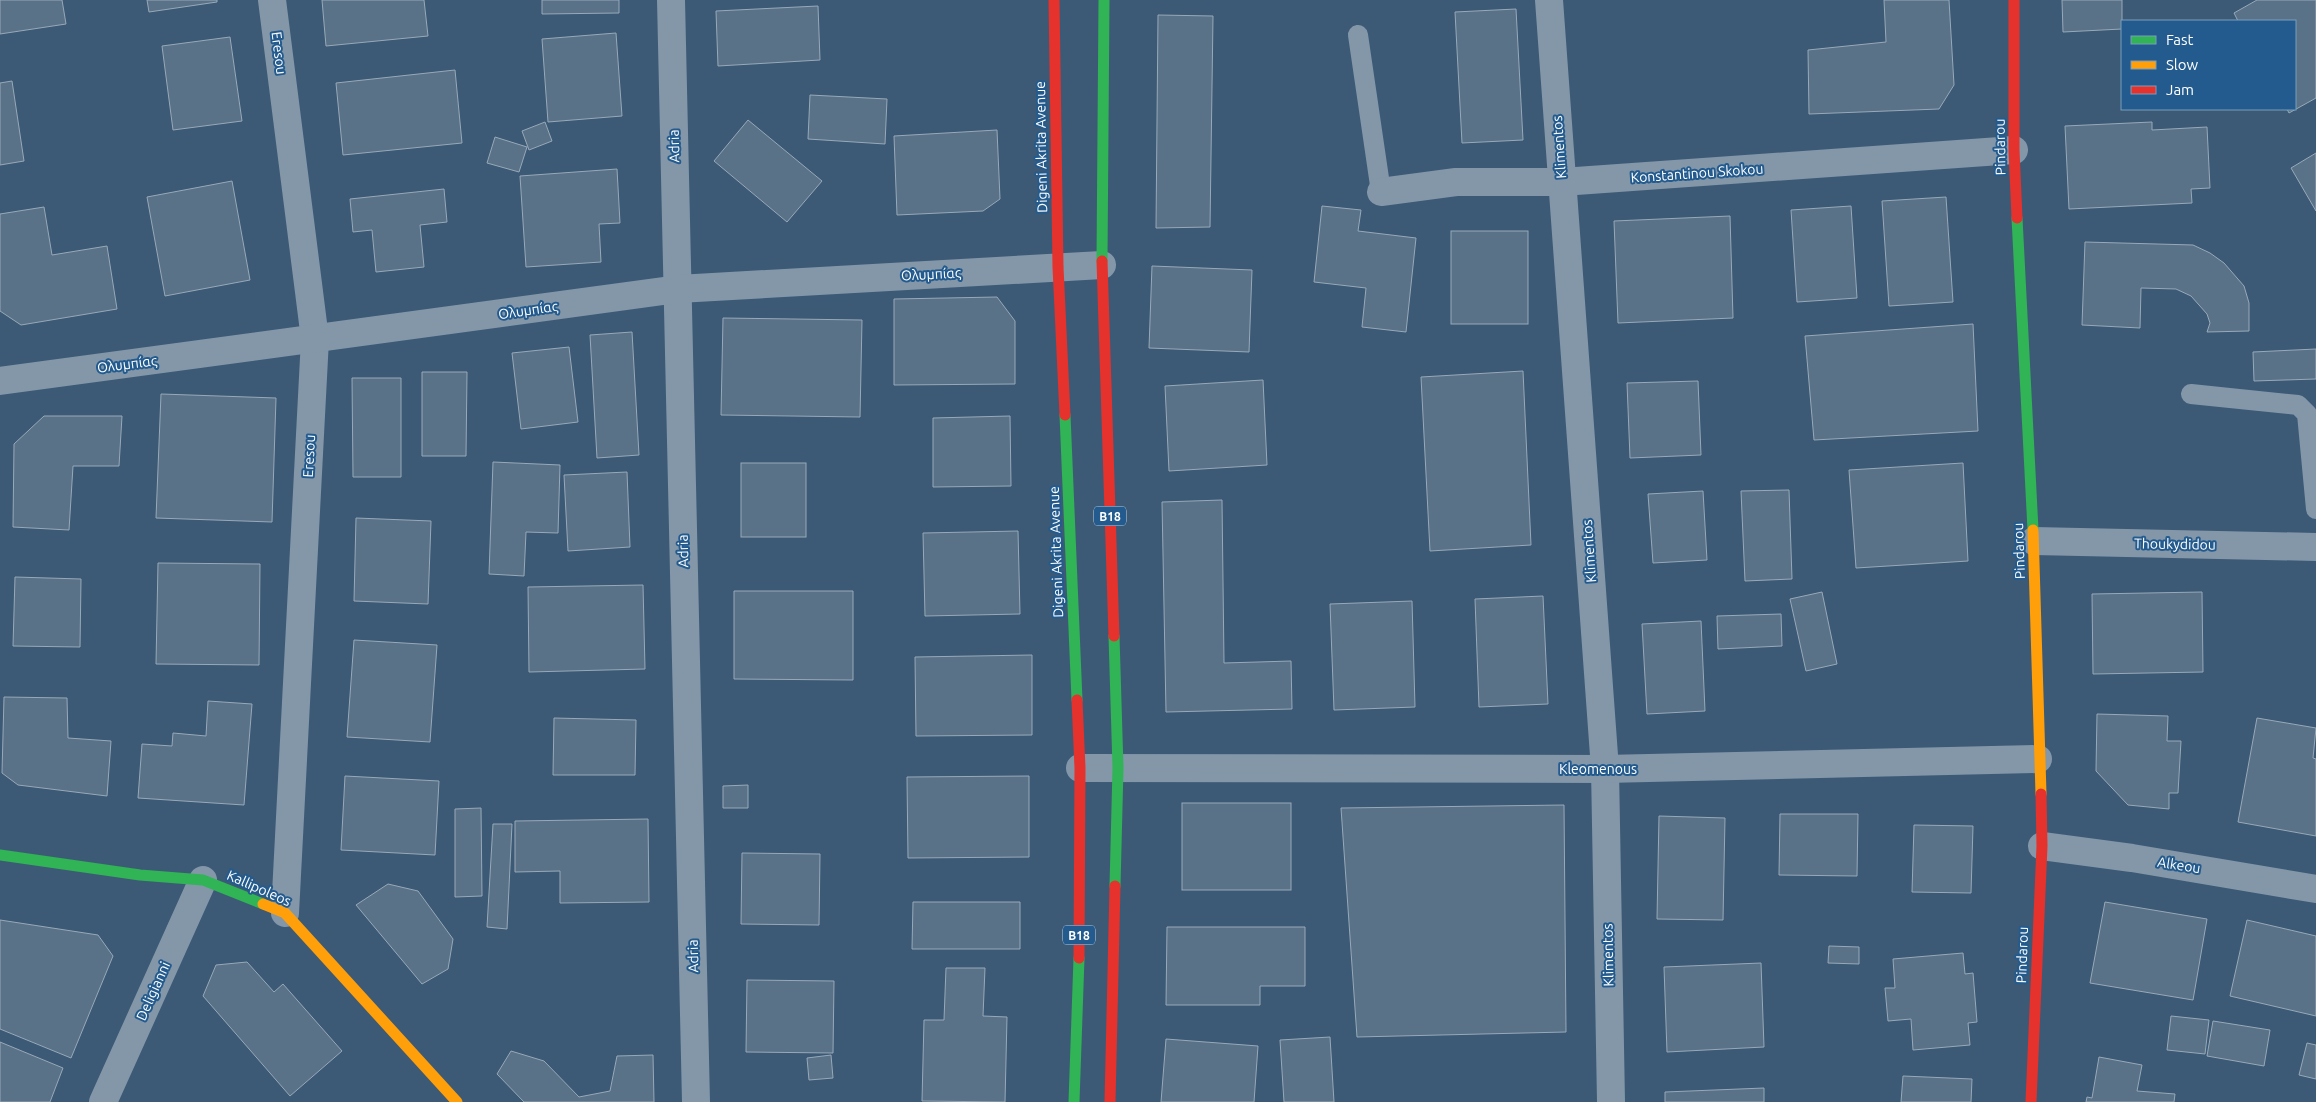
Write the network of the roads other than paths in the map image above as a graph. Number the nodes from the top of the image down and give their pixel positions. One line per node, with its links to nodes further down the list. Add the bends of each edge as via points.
1 (272, 0): 14 (street, Eresou)
2 (671, 0): 13 (street, Adria)
3 (1054, 0): 12 (main road, Digeni Akrita Avenue / B18)
4 (1104, 0): 11 (main road, B18)
5 (1549, 0): 9 (street, Klimentos)
6 (2014, 0): 8 (main road, Pindarou)
7 (1358, 35): 10 (lane)
8 (2014, 150): 9 (street, Konstantinou Skokou); 18 (main road, Pindarou)
9 (1562, 182): 10 (street, Konstantinou Skokou, via 1456,182); 24 (street, Klimentos)
10 (1381, 192)
11 (1102, 265): 12 (street, Ολυμπίας); 22 (main road, B18)
12 (1058, 267): 13 (street, Ολυμπίας); 21 (main road, Digeni Akrita Avenue / B18)
13 (678, 289): 14 (street, Ολυμπίας); 33 (street, Adria)
14 (315, 340): 15 (street, Ολυμπίας); 30 (street, Eresou)
15 (0, 381)
16 (2191, 394): 17 (lane, via 2298,405 2307,414)
17 (2316, 509)
18 (2034, 541): 19 (street, Thoukydidou); 20 (main road, Pindarou)
19 (2316, 547)
20 (2038, 759): 24 (street, Kleomenous); 26 (main road, Pindarou)
21 (1080, 768): 22 (street, Kleomenous); 34 (main road, Digeni Akrita Avenue / B18, via 1080,928)
22 (1118, 768): 23 (street, Kleomenous); 25 (main road, B18)
23 (1158, 768): 24 (street, Kleomenous); 25 (street, via 1132,786)
24 (1605, 769): 36 (street, Klimentos)
25 (1118, 805): 35 (main road, B18)
26 (2042, 846): 29 (street, Alkeou); 37 (main road, Pindarou)
27 (0, 855): 28 (main road, Kallipoleos, via 140,875)
28 (203, 880): 30 (main road, Kallipoleos); 31 (street, Deligianni)
29 (2316, 890)
30 (285, 914): 32 (main road, Kallipoleos)
31 (103, 1102)
32 (457, 1102)
33 (696, 1102)
34 (1074, 1102)
35 (1110, 1102)
36 (1611, 1102)
37 (2031, 1102)

